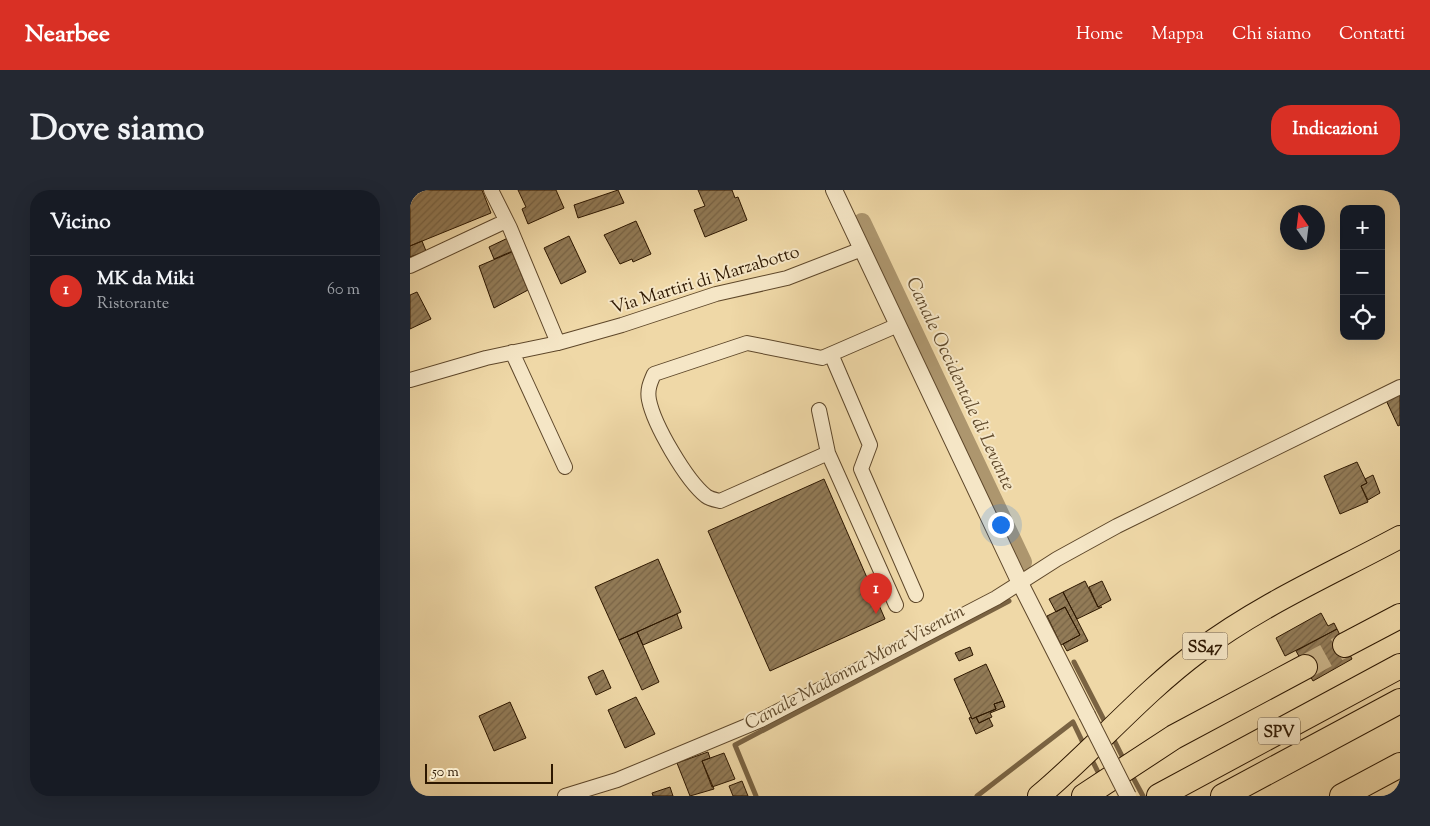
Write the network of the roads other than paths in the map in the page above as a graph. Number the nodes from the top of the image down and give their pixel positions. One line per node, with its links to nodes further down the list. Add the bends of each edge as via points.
1 (491, 190): 3 (street)
2 (834, 190): 4 (street)
3 (506, 221): 5 (street); 7 (street)
4 (862, 249): 6 (street); 7 (street, Via Martiri di Marzabotto, via 787,278 716,294)
5 (410, 266)
6 (898, 326): 9 (street); 16 (street)
7 (558, 343): 8 (street, Via Martiri di Marzabotto)
8 (512, 352): 10 (street, Via Martiri di Marzabotto); 14 (street)
9 (831, 354): 13 (street, via 822,358 747,343 654,374 649,387 649,401 664,435 687,476 707,497 720,501); 17 (street, via 870,445 862,470)
10 (410, 380)
11 (1400, 387): 16 (street, via 1117,526)
12 (819, 410): 13 (street)
13 (828, 453): 18 (street)
14 (565, 467)
15 (1400, 536): 26 (highway, SS47, via 1254,616 1200,650)
16 (1020, 583): 25 (street, via 761,720 618,780); 28 (street, bridge)
17 (916, 596)
18 (896, 605)
19 (1400, 616): 20 (highway)
20 (1345, 645)
21 (1400, 666): 29 (highway, SPV)
22 (1305, 667): 27 (highway, SPV, via 1174,738)
23 (1400, 701): 30 (highway, SPV)
24 (1400, 765): 31 (highway)
25 (565, 796)
26 (1039, 796)
27 (1084, 796)
28 (1128, 796)
29 (1159, 796)
30 (1223, 796)
31 (1342, 796)

